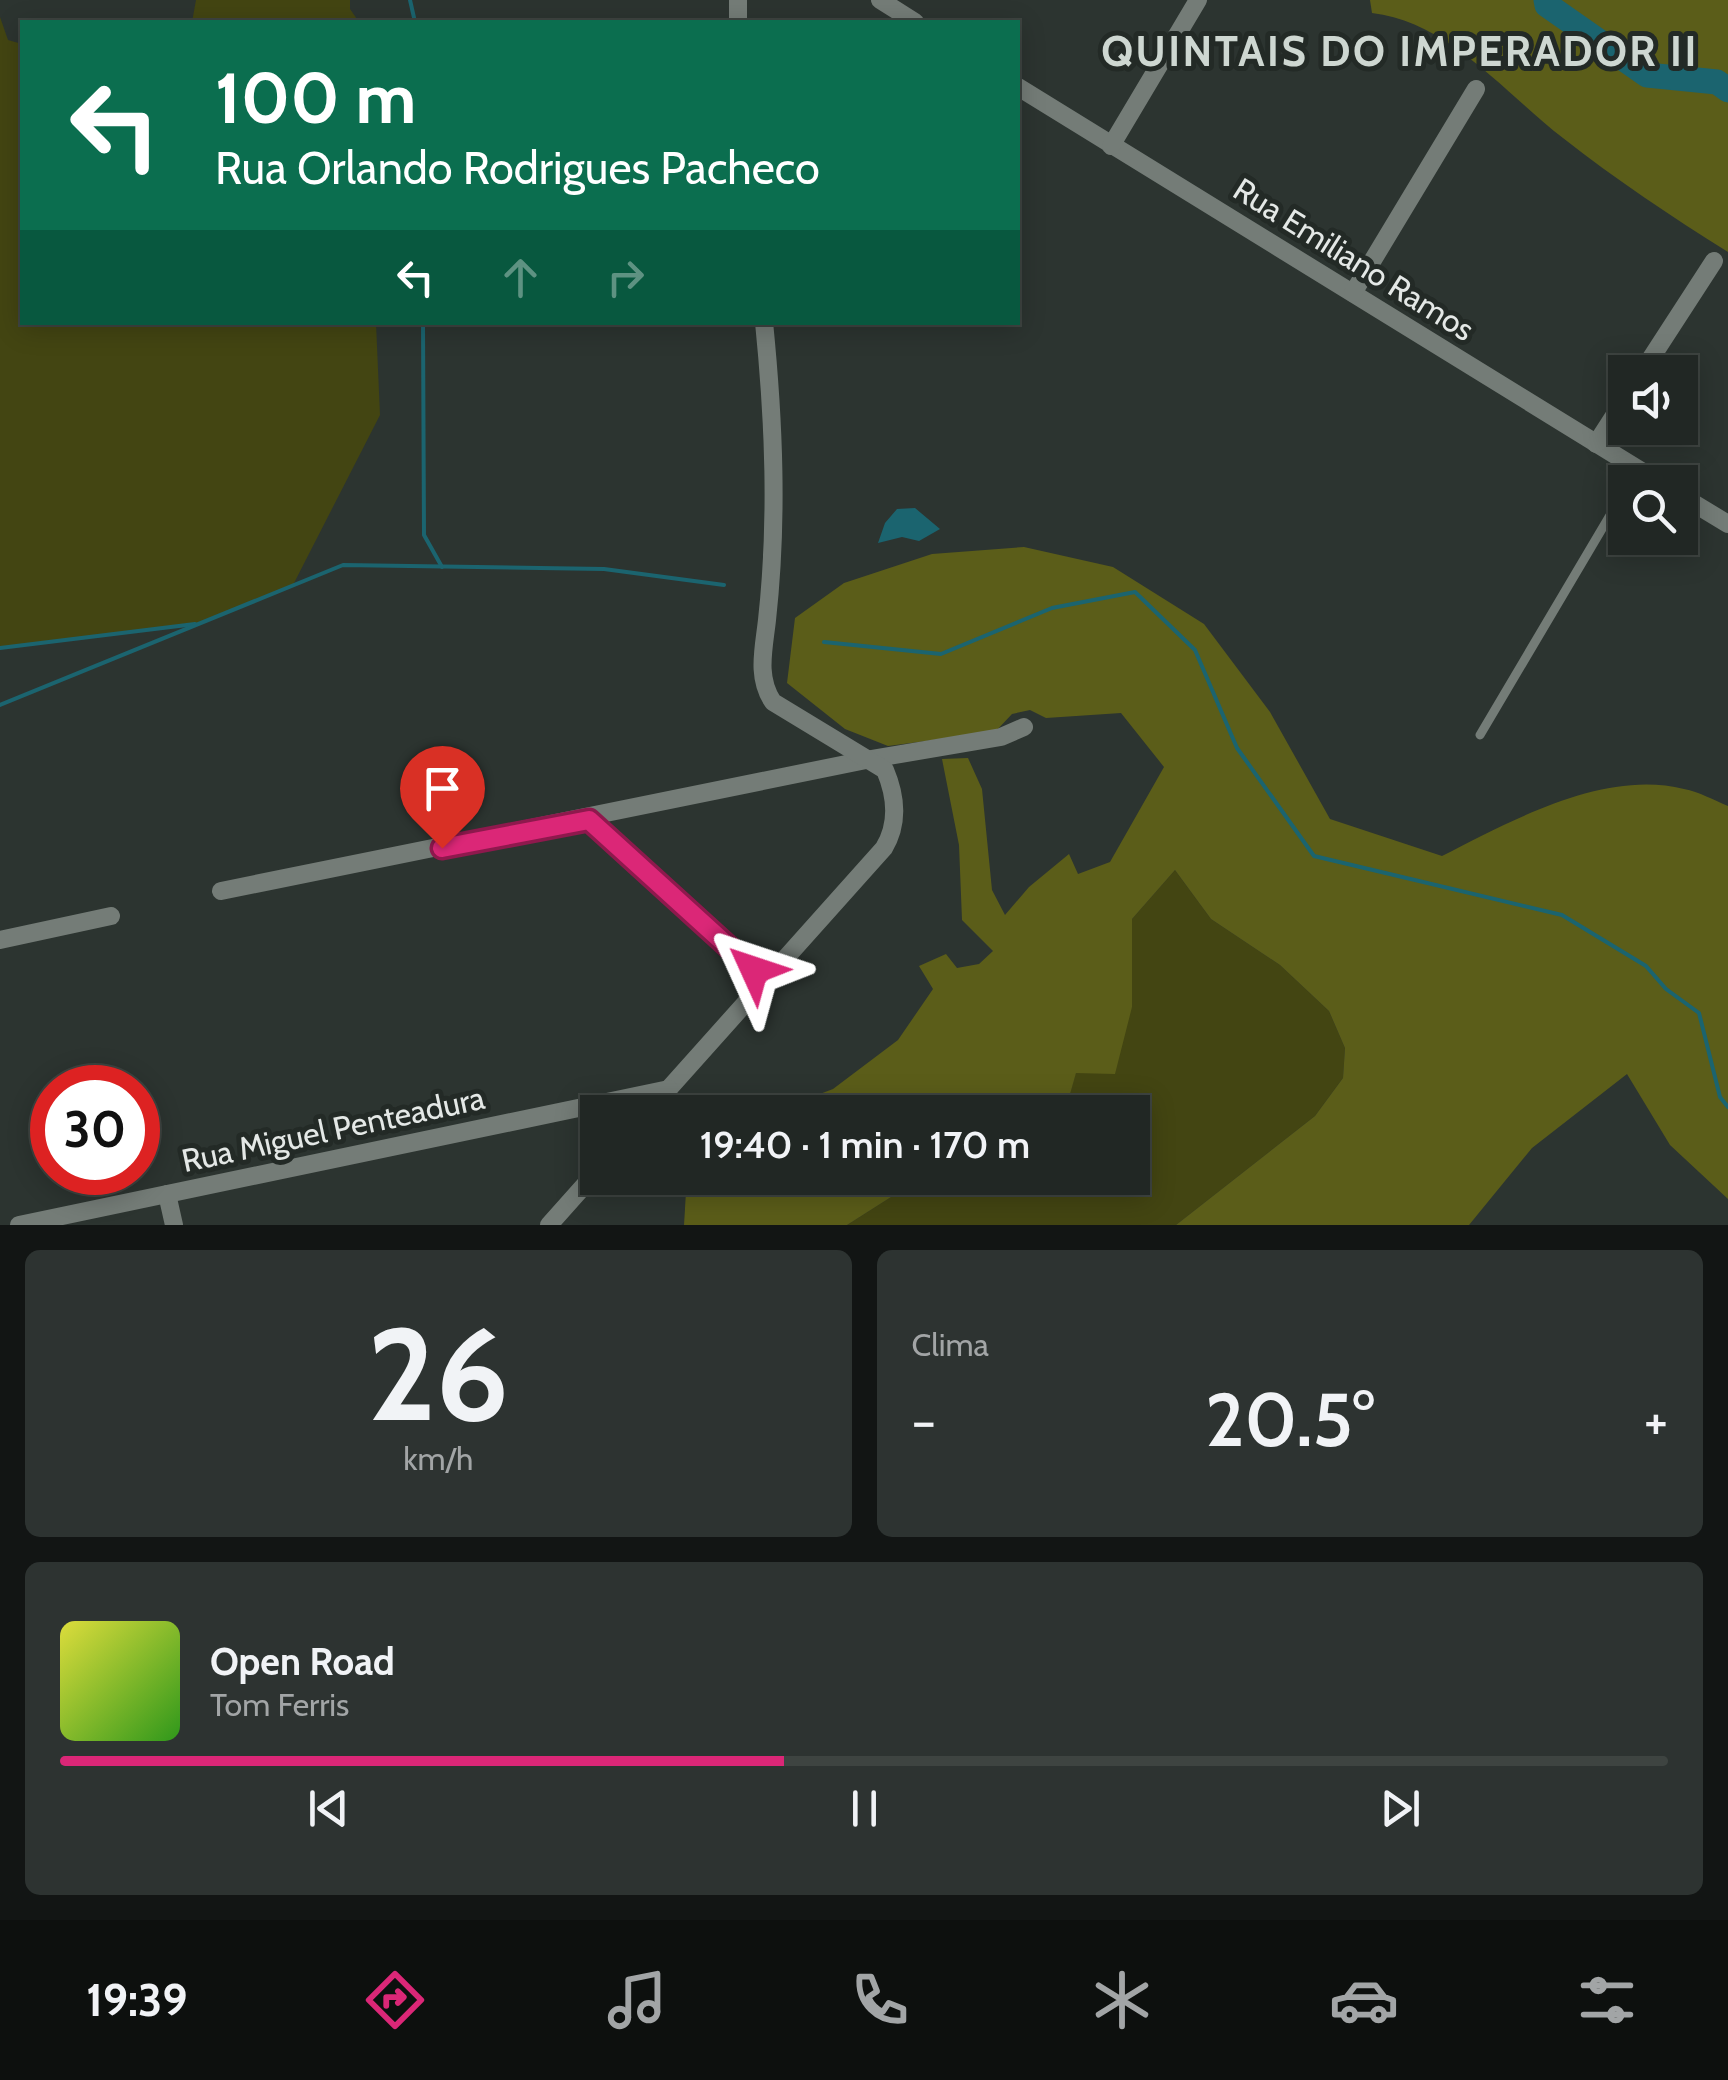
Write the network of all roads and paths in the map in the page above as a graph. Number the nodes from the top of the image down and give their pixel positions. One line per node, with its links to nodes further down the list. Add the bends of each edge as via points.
1 (880, 0): 3 (street)
2 (1198, 0): 6 (street)
3 (913, 20)
4 (1020, 88): 6 (street, Rua Emiliano Ramos)
5 (1476, 89): 8 (street)
6 (1111, 146): 8 (street, Rua Emiliano Ramos)
7 (1714, 260): 10 (street)
8 (1353, 293): 12 (street, Rua Emiliano Ramos)
9 (764, 325): 19 (street, via 775,460 763,684 773,702)
10 (1653, 355)
11 (1608, 425): 12 (street)
12 (1596, 444): 13 (street, Rua Emiliano Ramos)
13 (1620, 465)
14 (1698, 506): 16 (street)
15 (1608, 519): 18 (lane)
16 (1728, 524)
17 (1024, 727): 19 (street, via 1001,737)
18 (1480, 736)
19 (871, 759): 20 (street); 24 (street, via 891,784 891,837)
20 (589, 820): 21 (street); 24 (street)
21 (221, 891)
22 (112, 916): 23 (street)
23 (0, 940)
24 (767, 981): 25 (street)
25 (669, 1089): 26 (street, Rua Miguel Penteadura); 27 (street)
26 (639, 1095)
27 (664, 1095)
28 (580, 1107): 30 (street, Rua Miguel Penteadura)
29 (580, 1190): 33 (street)
30 (168, 1194): 31 (street, Rua Miguel Penteadura); 32 (street)
31 (19, 1225)
32 (174, 1225)
33 (548, 1225)

